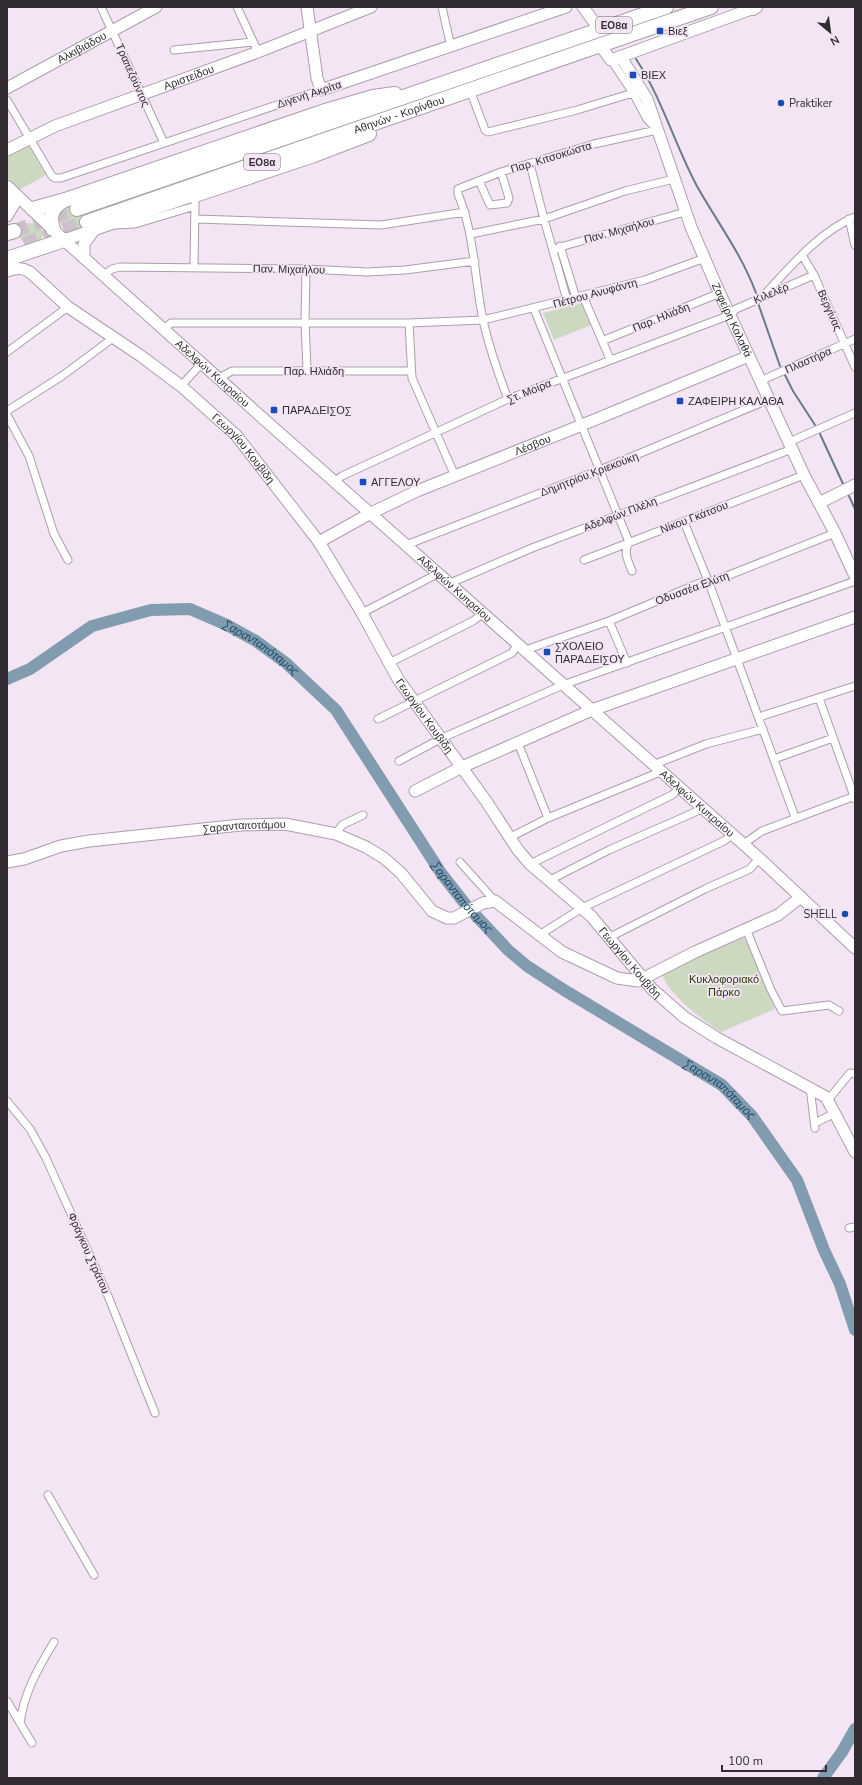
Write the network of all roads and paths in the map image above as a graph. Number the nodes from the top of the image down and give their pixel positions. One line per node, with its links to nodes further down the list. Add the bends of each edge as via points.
1 (102, 7): 13 (street, Τραπεζούντος)
2 (156, 7): 13 (street, Αλκιβιάδου)
3 (237, 7): 16 (street)
4 (307, 7): 14 (street)
5 (371, 7): 14 (street, Αριστείδου)
6 (442, 7): 17 (street)
7 (566, 7): 17 (street, Διγενή Ακρίτα)
8 (583, 7): 12 (street)
9 (666, 7): 23 (highway, Αθηνών - Κορίνθου / ΕΟ8α)
10 (711, 7): 15 (highway, Αθηνών - Κορίνθου / ΕΟ8α)
11 (755, 7): 19 (street)
12 (594, 22)
13 (112, 30): 20 (street, Αλκιβιάδου); 25 (street, Τραπεζούντος)
14 (311, 31): 16 (street, Αριστείδου); 21 (street)
15 (600, 45): 19 (street, Ζαφείρη Καλαθά); 22 (highway, Αθηνών - Κορίνθου / ΕΟ8α)
16 (255, 47): 18 (street); 25 (street, Αριστείδου)
17 (451, 47): 21 (street, Διγενή Ακρίτα)
18 (174, 50)
19 (616, 59): 24 (street); 28 (street, Ζαφείρη Καλαθά, via 647,99)
20 (7, 88)
21 (321, 90): 30 (street, Διγενή Ακρίτα)
22 (470, 90): 24 (street, via 488,132); 27 (highway, Αθηνών - Κορίνθου / ΕΟ8α)
23 (421, 92): 37 (highway, via 373,97 322,112); 40 (highway, Αθηνών - Κορίνθου / ΕΟ8α)
24 (633, 93): 28 (street)
25 (141, 96): 29 (street, Αριστείδου, via 81,115); 30 (street, Τραπεζούντος)
26 (7, 100): 29 (street)
27 (436, 101): 38 (highway, via 399,122); 48 (highway, Αθηνών - Κορίνθου / ΕΟ8α)
28 (656, 130): 32 (street, Παρ. Κιτσοκώστα, via 594,144); 34 (street, Ζαφείρη Καλαθά)
29 (29, 138): 30 (street, Διγενή Ακρίτα, via 55,178); 31 (street, Αριστείδου)
30 (164, 143)
31 (7, 150)
32 (530, 164): 33 (street, Παρ. Κιτσοκώστα); 46 (street)
33 (502, 172): 35 (street, Παρ. Κιτσοκώστα); 35 (street, via 509,198 507,203 490,205)
34 (674, 179): 42 (street, Ζαφείρη Καλαθά); 46 (street, via 625,191)
35 (479, 181): 41 (street, Παρ. Κιτσοκώστα, via 458,189)
36 (8, 187): 39 (street, Αδελφών Κυπραίου); 43 (street, via 14,204)
37 (65, 200): 39 (highway); 47 (highway, via 54,207)
38 (195, 200): 45 (street); 48 (street, via 107,225)
39 (33, 209): 43 (street); 47 (street, Αδελφών Κυπραίου)
40 (77, 209)
41 (465, 212): 45 (street, via 381,225); 49 (street)
42 (685, 212): 53 (street, Παν. Μιχαήλου); 58 (street, Ζαφείρη Καλαθά)
43 (7, 216)
44 (852, 218): 51 (street); 56 (street)
45 (196, 219): 61 (street)
46 (544, 219): 49 (street); 55 (street)
47 (49, 225): 50 (street, Αδελφών Κυπραίου); 52 (highway, via 44,242)
48 (91, 226): 50 (street); 57 (street, via 84,244)
49 (471, 234): 60 (street)
50 (64, 240): 52 (highway); 57 (street, Αδελφών Κυπραίου)
51 (855, 245)
52 (30, 246): 54 (highway); 59 (highway)
53 (560, 246): 55 (street, Παν. Μιχαήλου); 68 (street)
54 (7, 249)
55 (553, 249): 69 (street)
56 (802, 255): 65 (street, Βεργίνας); 67 (street)
57 (84, 258): 64 (street, Αδελφών Κυπραίου)
58 (705, 258): 66 (street, Ζαφείρη Καλαθά); 68 (street, Πέτρου Ανυφάντη, via 645,280)
59 (7, 259)
60 (475, 261): 62 (street, Παν. Μιχαήλου, via 385,271); 73 (street)
61 (194, 267): 62 (street, Παν. Μιχαήλου); 64 (street, Παν. Μιχαήλου, via 120,267)
62 (306, 269): 74 (street)
63 (7, 271): 70 (street, Γεωργίου Κουβίδη, via 25,268)
64 (104, 275): 76 (street, Αδελφών Κυπραίου)
65 (814, 275): 67 (street, Κιλελέρ); 80 (street, Βεργίνας)
66 (720, 293): 72 (street, Ζαφείρη Καλαθά); 79 (street, Παρ. Ηλιάδη)
67 (764, 296): 72 (street, Κιλελέρ, via 736,309)
68 (579, 297): 69 (street, Πέτρου Ανυφάντη); 79 (street)
69 (567, 300): 71 (street, Πέτρου Ανυφάντη)
70 (68, 307): 77 (street, Γεωργίου Κουβίδη); 81 (street)
71 (534, 309): 73 (street, Πέτρου Ανυφάντη); 89 (street)
72 (730, 315): 82 (street, Ζαφείρη Καλαθά); 83 (street, Στ. Μοίρα)
73 (483, 320): 75 (street, Πέτρου Ανυφάντη); 92 (street)
74 (305, 322): 75 (street, Πέτρου Ανυφάντη); 76 (street, Πέτρου Ανυφάντη, via 171,323); 86 (street)
75 (409, 323): 87 (street)
76 (164, 329): 84 (street, Αδελφών Κυπραίου)
77 (113, 338): 91 (street, Γεωργίου Κουβίδη); 94 (street, via 62,376)
78 (855, 339): 80 (street, Πλαστήρα)
79 (602, 340): 83 (street)
80 (845, 344): 85 (street, Βεργίνας); 90 (street, Πλαστήρα)
81 (7, 352)
82 (749, 356): 90 (street, Ζαφείρη Καλαθά); 97 (street, Λέσβου)
83 (610, 359): 89 (street, Στ. Μοίρα)
84 (202, 363): 88 (street, Αδελφών Κυπραίου); 91 (street)
85 (855, 367)
86 (307, 370): 87 (street, Παρ. Ηλιάδη); 88 (street, Παρ. Ηλιάδη, via 232,371)
87 (410, 370): 98 (street)
88 (219, 378): 103 (street, Αδελφών Κυπραίου)
89 (563, 378): 92 (street, Στ. Μοίρα); 97 (street)
90 (760, 381): 93 (street, Ζαφείρη Καλαθά)
91 (181, 386): 110 (street, Γεωργίου Κουβίδη, via 236,435)
92 (508, 399): 98 (street, Στ. Μοίρα)
93 (770, 399): 99 (street, Ζαφείρη Καλαθά); 100 (street, Δημητρίου Κριεκούκη)
94 (7, 411)
95 (855, 413): 99 (street, Αδελφών Πλέλη)
96 (7, 415): 113 (street, via 29,456 54,534)
97 (582, 425): 100 (street); 102 (street, Λέσβου)
98 (436, 432): 102 (street); 103 (street, Στ. Μοίρα)
99 (790, 446): 101 (street, Ζαφείρη Καλαθά); 107 (street, Αδελφών Πλέλη, via 737,471)
100 (600, 470): 107 (street); 112 (street, Δημητρίου Κριεκούκη)
101 (804, 475): 105 (street, Ζαφείρη Καλαθά); 108 (street, Νίκου Γκάτσου)
102 (455, 476): 106 (street, Λέσβου)
103 (335, 481): 106 (street, Αδελφών Κυπραίου)
104 (855, 486): 105 (street)
105 (818, 503): 109 (street, Ζαφείρη Καλαθά)
106 (371, 513): 110 (street, Λέσβου); 112 (street, Αδελφών Κυπραίου)
107 (617, 515): 111 (street); 120 (street, Αδελφών Πλέλη, via 511,557)
108 (684, 522): 111 (street, Νίκου Γκάτσου); 119 (street)
109 (835, 533): 117 (street, Ζαφείρη Καλαθά); 119 (street, Οδυσσέα Ελύτη)
110 (319, 542): 121 (street, Γεωργίου Κουβίδη)
111 (629, 542): 114 (street, Νίκου Γκάτσου); 115 (street, via 626,556)
112 (406, 545): 116 (street, Αδελφών Κυπραίου)
113 (68, 560)
114 (584, 560)
115 (632, 572)
116 (438, 573): 120 (street, Αδελφών Κυπραίου); 121 (street)
117 (855, 576)
118 (855, 581): 125 (street)
119 (709, 583): 124 (street, Οδυσσέα Ελύτη, via 700,583); 125 (street)
120 (451, 585): 122 (street, Αδελφών Κυπραίου)
121 (362, 613): 128 (street, Γεωργίου Κουβίδη)
122 (482, 614): 126 (street, Αδελφών Κυπραίου); 128 (street)
123 (855, 617): 127 (street)
124 (609, 621): 126 (street, Οδυσσέα Ελύτη, via 531,648); 129 (street)
125 (725, 629): 127 (street); 129 (street)
126 (522, 648): 130 (street, Αδελφών Κυπραίου); 133 (street, Οδυσσέα Ελύτη)
127 (738, 660): 134 (street); 135 (street)
128 (390, 663): 133 (street, Γεωργίου Κουβίδη)
129 (627, 663): 130 (street)
130 (563, 685): 134 (street, Αδελφών Κυπραίου); 138 (street)
131 (855, 686): 132 (street)
132 (819, 698): 135 (street); 139 (street)
133 (414, 700): 136 (street, Οδυσσέα Ελύτη); 138 (street, Γεωργίου Κουβίδη)
134 (592, 710): 140 (street); 144 (street, Αδελφών Κυπραίου)
135 (760, 717): 137 (street)
136 (378, 718)
137 (763, 729): 141 (street); 144 (street, via 706,744)
138 (442, 738): 142 (street); 143 (street, Γεωργίου Κουβίδη)
139 (832, 738): 141 (street); 147 (street)
140 (518, 743): 143 (street); 151 (street)
141 (774, 759): 150 (street)
142 (399, 761)
143 (462, 767): 146 (street); 154 (street, Γεωργίου Κουβίδη)
144 (656, 768): 145 (street, Αδελφών Κυπραίου); 151 (street)
145 (680, 789): 148 (street, Αδελφών Κυπραίου); 159 (street)
146 (415, 792)
147 (855, 797): 150 (street)
148 (702, 809): 153 (street, Αδελφών Κυπραίου); 160 (street, via 609,850)
149 (364, 815): 152 (street, via 342,825)
150 (795, 817): 155 (street, via 762,831)
151 (548, 818): 154 (street)
152 (336, 834): 157 (street, Σαρανταποτάμου, via 285,824 242,824 72,843); 162 (street, Σαρανταποτάμου, via 384,858 404,876 432,911 447,918 454,918 488,900)
153 (732, 834): 155 (street, Αδελφών Κυπραίου); 163 (street, via 724,841)
154 (509, 838): 159 (street, Γεωργίου Κουβίδη)
155 (742, 845): 156 (street, Αδελφών Κυπραίου)
156 (759, 858): 161 (street, Αδελφών Κυπραίου); 166 (street, via 750,869)
157 (7, 862)
158 (460, 862): 162 (street)
159 (530, 864): 160 (street, Γεωργίου Κουβίδη)
160 (548, 881): 163 (street, Γεωργίου Κουβίδη)
161 (801, 897): 164 (street, via 778,916); 167 (street, Αδελφών Κυπραίου)
162 (495, 901): 165 (street)
163 (582, 908): 165 (street); 166 (street, Γεωργίου Κουβίδη)
164 (746, 930): 168 (street, via 695,952); 169 (street, via 782,1011 829,1005)
165 (540, 934): 168 (street, via 562,952 605,973 630,981)
166 (610, 937): 168 (street, Γεωργίου Κουβίδη)
167 (855, 948)
168 (644, 979): 171 (street, Γεωργίου Κουβίδη, via 684,1017 716,1038)
169 (839, 1011)
170 (855, 1074): 172 (street, via 850,1073)
171 (810, 1087): 172 (street, Γεωργίου Κουβίδη); 174 (street, via 815,1125)
172 (828, 1100): 174 (street, Γεωργίου Κουβίδη)
173 (7, 1101): 176 (street, Φράγκου Στράτου, via 30,1129 46,1158 106,1290)
174 (835, 1113): 175 (street, Γεωργίου Κουβίδη)
175 (855, 1152)
176 (155, 1413)
177 (48, 1495): 178 (street)
178 (94, 1575)
179 (54, 1642): 181 (street, via 25,1697)
180 (7, 1701): 181 (street)
181 (20, 1724): 182 (street)
182 (32, 1743)

